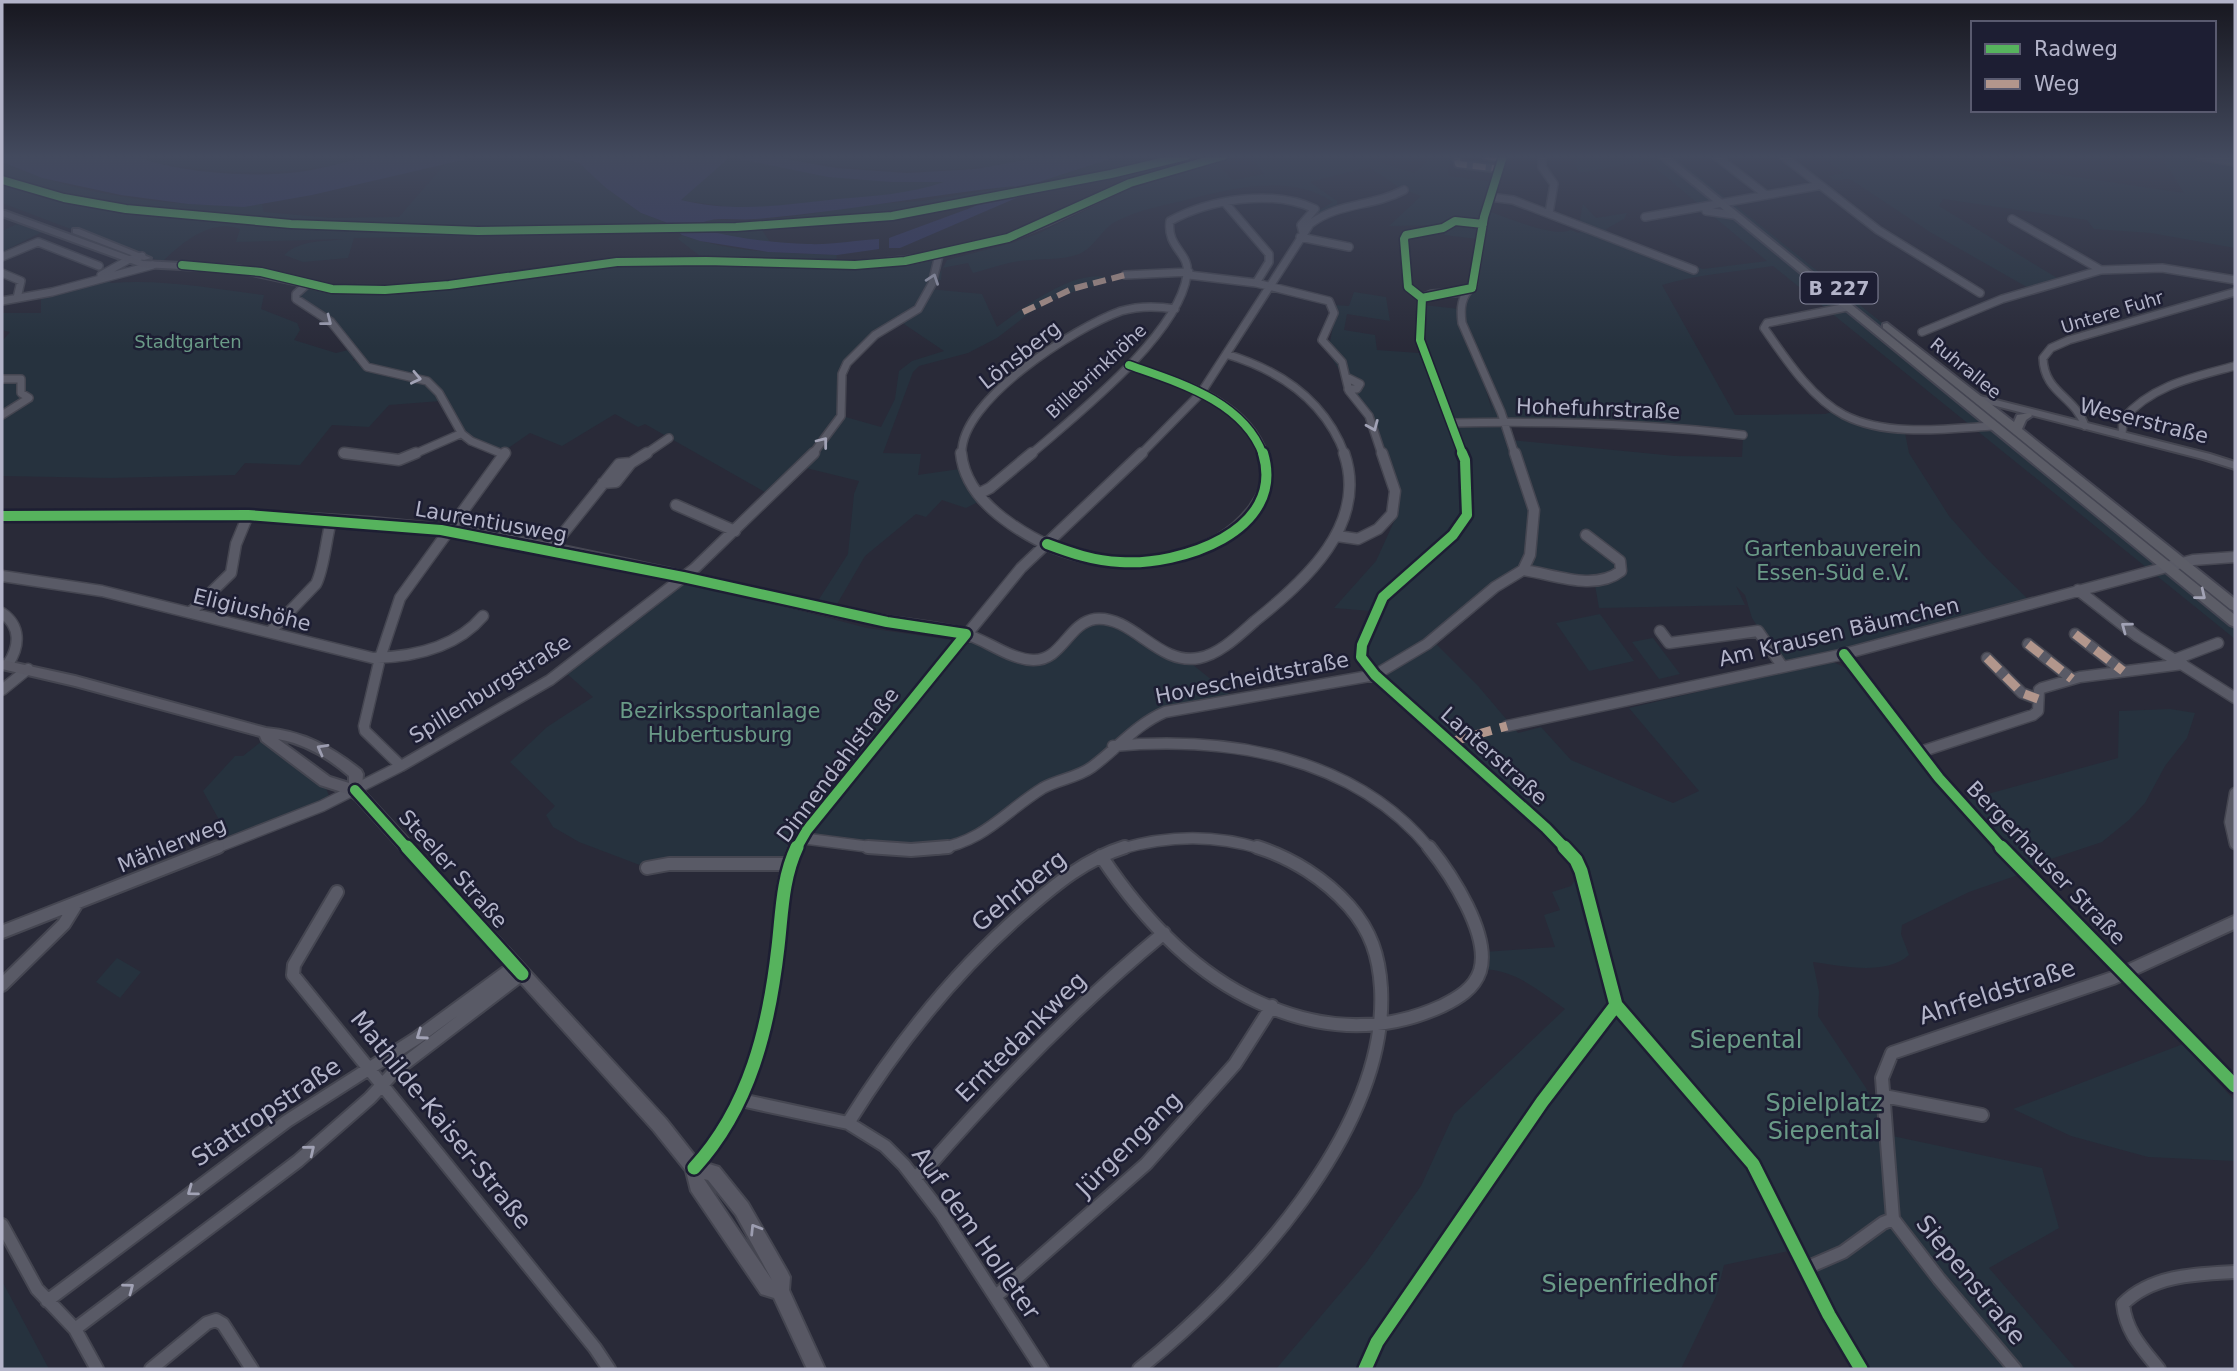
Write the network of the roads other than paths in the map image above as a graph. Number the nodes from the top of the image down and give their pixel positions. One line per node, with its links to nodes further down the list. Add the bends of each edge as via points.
1 (21, 220): 19 (main road)
2 (37, 220): 19 (main road)
3 (1051, 220): 17 (main road, via 1008,238)
4 (1172, 220): 26 (street, via 1167,231)
5 (1240, 220): 31 (street, via 1269,254)
6 (1305, 220): 15 (street)
7 (1315, 220): 15 (street, Dinnendahlstraße)
8 (1484, 220): 14 (street)
9 (1564, 220): 23 (street)
10 (1740, 220): 40 (main road, Ruhrallee / B 227)
11 (1753, 220): 50 (main road, Ruhrallee / B 227)
12 (1863, 220): 36 (street)
13 (2014, 220): 24 (street)
14 (1483, 224): 34 (street, via 1473,286); 38 (street, via 1455,221 1406,235 1408,287)
15 (1302, 235): 16 (street); 32 (street, Dinnendahlstraße)
16 (1349, 247)
17 (939, 256): 33 (main road, via 855,265 617,262 395,290); 70 (street, Spillenburgstraße, one-way to 17, via 813,454 841,416 842,374 851,357 924,302)
18 (2, 257): 22 (street, via 38,242)
19 (130, 260): 20 (main road); 21 (main road); 28 (street); 30 (street)
20 (153, 265): 21 (main road); 28 (street)
21 (182, 265): 33 (main road, via 261,272)
22 (99, 266)
23 (1694, 270)
24 (2101, 270): 29 (street, via 2162,268); 44 (street, via 2002,299)
25 (2, 272): 37 (street, via 21,281)
26 (1189, 274): 27 (street); 31 (street); 41 (street, Billebrinkhöhe)
27 (1125, 275)
28 (108, 276): 30 (street)
29 (2235, 280)
30 (88, 282): 37 (street)
31 (1256, 283): 32 (street)
32 (1268, 286): 45 (street, Dinnendahlstraße); 73 (street, one-way to 73, via 1329,301 1334,313 1322,340 1342,362 1348,389 1376,430 1395,496 1392,514 1372,534 1358,539)
33 (303, 287): 59 (street, one-way to 59, via 296,294 299,303 331,322 367,367 427,381)
34 (1466, 292): 38 (street); 55 (street, via 1460,311 1466,335)
35 (2235, 292): 57 (street, Untere Fuhr, via 2051,348 2043,358 2044,375 2083,416)
36 (1980, 293)
37 (17, 298): 39 (street)
38 (1422, 298): 56 (street, via 1420,340)
39 (2, 301)
40 (1847, 307): 43 (street); 50 (main road, Ruhrallee / B 227)
41 (1175, 309): 46 (street, Billebrinkhöhe); 65 (street, Lönsberg, via 1144,306 1103,319 1051,348 996,393 970,422 962,439 962,466)
42 (1764, 314): 43 (street)
43 (1775, 322): 54 (street, via 1764,328 1770,337 1823,399 1845,416 1879,425)
44 (1922, 332)
45 (1226, 354): 49 (street, Dinnendahlstraße); 73 (street, via 1292,384 1321,411 1336,433 1347,460 1350,486 1348,508)
46 (1129, 365): 49 (street); 65 (street, Billebrinkhöhe)
47 (2235, 366): 61 (street, via 2146,398 2126,414)
48 (2, 379): 51 (street, via 21,379 21,393 29,398)
49 (1201, 393): 74 (street, Dinnendahlstraße); 74 (street, Lönsberg, via 1247,427 1264,457 1264,491 1243,523 1219,541 1154,561 1097,559)
50 (1971, 401): 53 (street, Weserstraße); 54 (main road, Ruhrallee / B 227)
51 (2, 415)
52 (2026, 416): 53 (street, Weserstraße); 54 (street, Weserstraße); 58 (main road)
53 (2044, 417): 57 (street, Weserstraße)
54 (1995, 420): 58 (main road); 77 (main road, Ruhrallee / B 227)
55 (1503, 422): 56 (street, Hohefuhrstraße); 60 (street, Hohefuhrstraße); 78 (street, via 1534,510 1530,555)
56 (1452, 423): 101 (street, via 1466,466 1467,515 1453,535 1379,603 1361,651)
57 (2085, 426): 61 (street, Weserstraße)
58 (2016, 430): 77 (main road, Ruhrallee / B 227)
59 (460, 434): 63 (street, via 399,460); 71 (street, via 477,446 506,453)
60 (1743, 435)
61 (2122, 435): 64 (street, Weserstraße)
62 (669, 438): 75 (street, via 631,463 620,464)
63 (344, 453)
64 (2235, 466)
65 (978, 494): 74 (street, Lönsberg, via 1003,518)
66 (676, 505): 70 (street)
67 (248, 515): 68 (street, Laurentiusweg); 69 (street, Laurentiusweg); 83 (street, via 231,573)
68 (2, 516)
69 (331, 521): 71 (street, Laurentiusweg); 88 (street, via 321,575)
70 (736, 531): 80 (street, Spillenburgstraße)
71 (447, 532): 75 (street, Laurentiusweg); 95 (street, via 400,598)
72 (1586, 535): 78 (street, via 1620,561 1621,570 1614,578 1590,581)
73 (1337, 536): 89 (street, Laurentiusweg, via 1313,568 1268,611 1197,659 1173,656 1098,619 1086,623 1039,660)
74 (1047, 544): 89 (street, Dinnendahlstraße)
75 (548, 551): 80 (street, Laurentiusweg)
76 (2235, 557): 77 (street, Am Krausen Bäumchen)
77 (2174, 566): 81 (street, Am Krausen Bäumchen); 82 (main road, Ruhrallee / B 227); 86 (main road, Ruhrallee / B 227, one-way to 86)
78 (1523, 570): 101 (street, Hovescheidtstraße, via 1495,587 1427,644)
79 (2, 576): 83 (street, Eligiushöhe, via 78,586)
80 (683, 577): 89 (street, Laurentiusweg, via 887,622); 110 (street, Spillenburgstraße, via 550,680)
81 (2078, 590): 93 (street, Am Krausen Bäumchen); 96 (street, one-way to 81)
82 (2235, 606)
83 (191, 612): 88 (street, Eligiushöhe)
84 (2, 613): 97 (street, via 17,629 15,654)
85 (484, 616): 95 (street, Eligiushöhe, via 478,625 436,648)
86 (2235, 622)
87 (1660, 631): 98 (street, via 1669,643 1758,631)
88 (270, 632): 95 (street, Eligiushöhe)
89 (966, 634): 113 (street, Dinnendahlstraße)
90 (2075, 634): 100 (street)
91 (2218, 643): 96 (street)
92 (2028, 644): 102 (street)
93 (1844, 654): 98 (street, Am Krausen Bäumchen); 109 (street, Bergerhauser Straße)
94 (1987, 658): 105 (street, via 2022,693)
95 (380, 659): 110 (street, via 364,726)
96 (2179, 662): 100 (street); 104 (street)
97 (5, 664): 99 (main road, Steeler Straße)
98 (1782, 666): 106 (street, Am Krausen Bäumchen)
99 (28, 669): 103 (street); 107 (main road, Steeler Straße)
100 (2123, 671): 102 (street)
101 (1375, 674): 108 (street, Hovescheidtstraße, via 1165,712 1135,726); 118 (street, Lanterstraße, via 1546,828)
102 (2072, 679): 105 (street, via 2042,688)
103 (2, 690)
104 (2235, 698)
105 (2038, 699): 109 (street, via 2034,715)
106 (1507, 726)
107 (267, 733): 111 (main road, Steeler Straße, via 325,781); 111 (main road, Steeler Straße, one-way to 107, via 356,774 329,752 294,737)
108 (1113, 746): 113 (street, Hovescheidtstraße, via 1084,773 1043,788 985,832 959,845 898,849); 128 (street, via 1210,743 1292,760 1362,791 1412,828 1451,876 1479,938 1482,961 1475,981 1457,998 1420,1016)
109 (1920, 752): 125 (street, Bergerhauser Straße, via 1993,839)
110 (401, 766): 111 (street, Spillenburgstraße)
111 (355, 790): 120 (street, Mählerweg); 124 (main road, Steeler Straße)
112 (2235, 793): 114 (street, via 2230,822)
113 (801, 838): 116 (street, Dinnendahlstraße)
114 (2235, 844)
115 (1101, 856): 123 (street); 128 (street, Gehrberg, via 1140,842 1205,837 1251,845 1304,868 1343,899 1370,937 1382,980); 135 (street, Gehrberg, via 1073,870 960,970 908,1032)
116 (789, 864): 117 (street, Dinnendahlstraße); 133 (street, Dinnendahlstraße, via 782,887 771,992)
117 (648, 868)
118 (1581, 871)
119 (337, 892): 129 (street, Mathilde-Kaiser-Straße, via 292,970)
120 (77, 903): 122 (street, Mählerweg); 126 (street, via 64,924)
121 (2235, 922): 125 (street, Ahrfeldstraße)
122 (2, 932)
123 (1164, 933): 127 (street, via 1207,972); 137 (street, Erntedankweg, via 1051,1030)
124 (519, 970): 129 (street, Stattropstraße, one-way to 129); 130 (street); 136 (main road, Steeler Straße)
125 (2125, 972): 131 (street, Bergerhauser Straße); 132 (street, Ahrfeldstraße, via 1900,1048 1884,1069)
126 (2, 985)
127 (1272, 1006): 128 (street, via 1335,1024); 143 (street, Jürgengang, via 1235,1065 1154,1156)
128 (1382, 1026): 152 (street, Gehrberg, via 1350,1123 1301,1199 1210,1309)
129 (369, 1069): 130 (street, Mathilde-Kaiser-Straße); 144 (street, Stattropstraße, one-way to 144, via 278,1127)
130 (382, 1084): 145 (street, one-way to 130, via 298,1161); 149 (street, Mathilde-Kaiser-Straße)
131 (2235, 1086)
132 (1884, 1096): 134 (street); 138 (street, Ahrfeldstraße)
133 (741, 1100): 135 (street, Auf dem Holleter); 136 (street, Dinnendahlstraße, via 716,1147)
134 (1982, 1115)
135 (848, 1123): 137 (street, Auf dem Holleter, via 885,1146)
136 (694, 1168): 150 (main road, Steeler Straße, via 697,1185 767,1288 779,1291)
137 (914, 1178): 143 (street, Auf dem Holleter)
138 (1893, 1219): 141 (street, via 1843,1252); 154 (street, Siepenstraße)
139 (2, 1225): 144 (street)
140 (1796, 1249): 141 (street)
141 (1807, 1268): 153 (street)
142 (2235, 1272): 155 (street, via 2170,1280 2144,1288 2123,1304 2125,1322)
143 (996, 1296): 151 (street, Auf dem Holleter)
144 (47, 1301): 145 (street)
145 (75, 1329): 146 (street)
146 (97, 1369)
147 (151, 1369): 148 (street, via 216,1320)
148 (252, 1369)
149 (609, 1369)
150 (816, 1369)
151 (1042, 1369)
152 (1139, 1369)
153 (1861, 1369)
154 (2015, 1369)
155 (2159, 1369)

